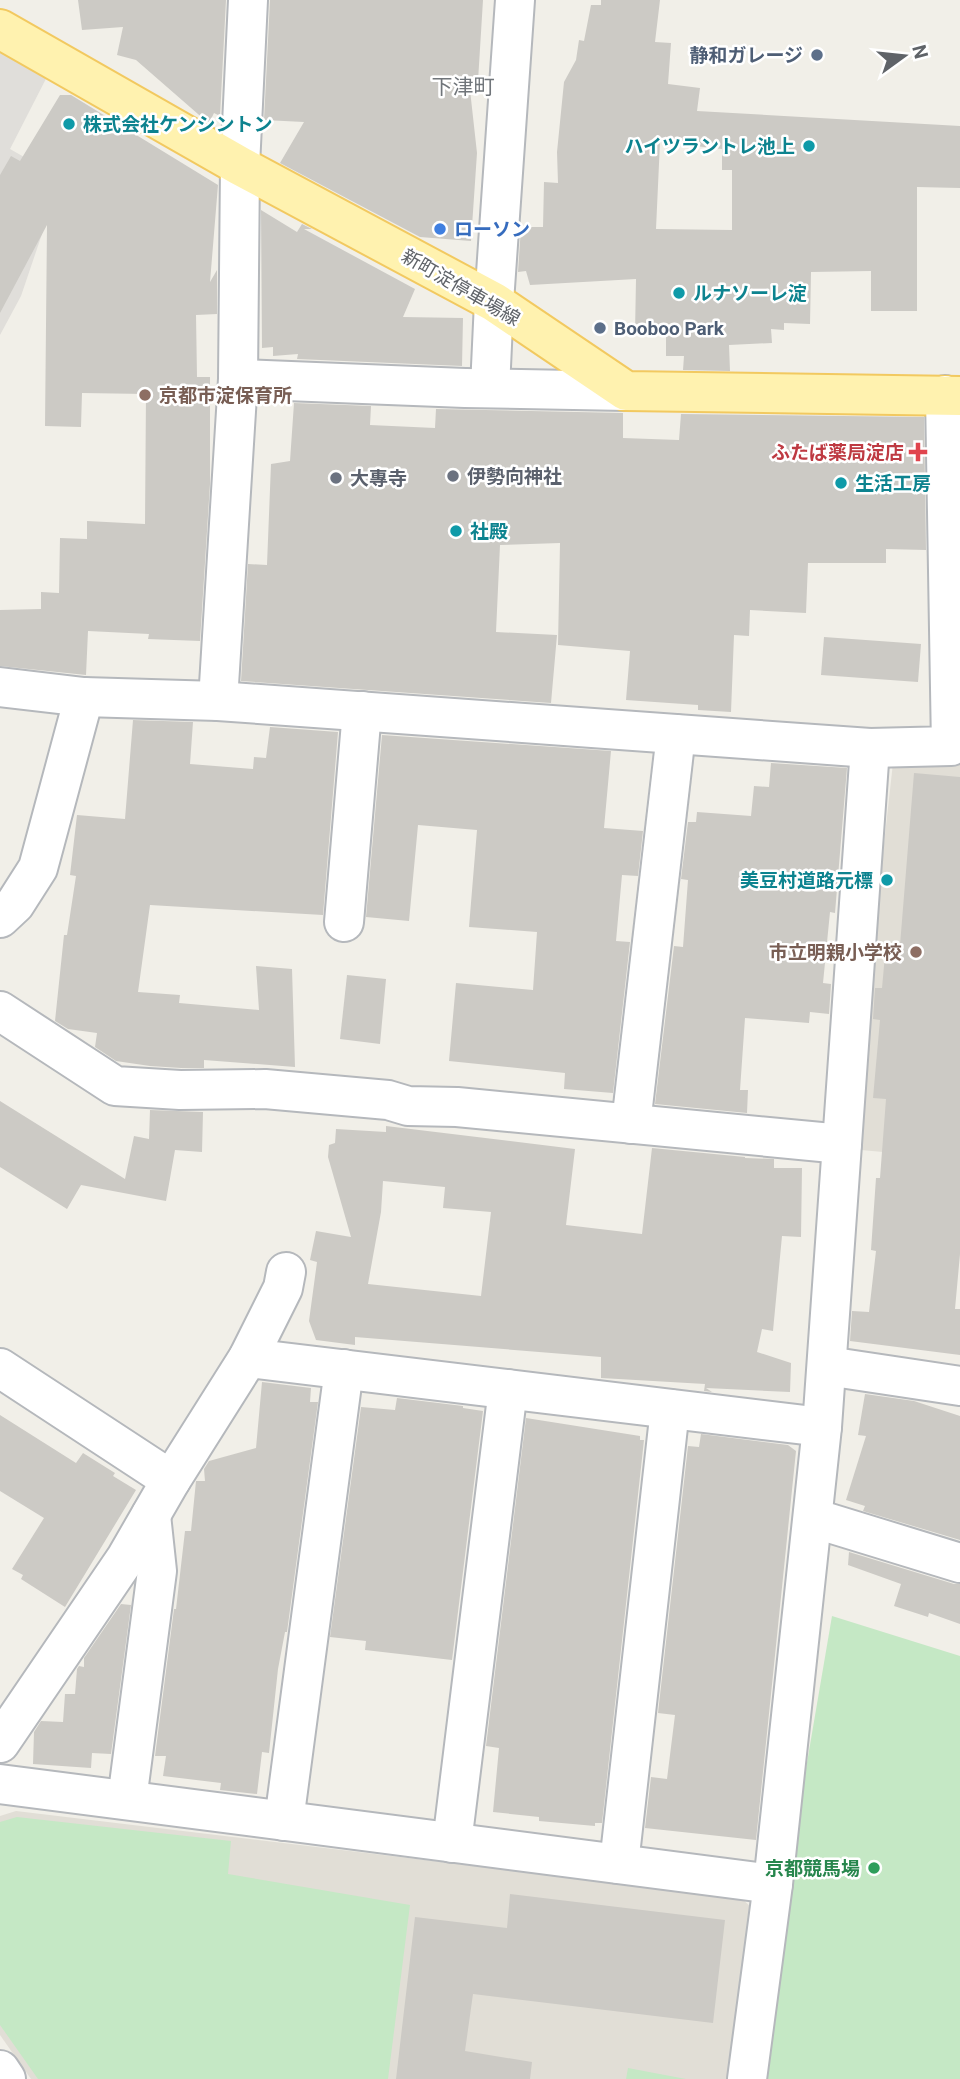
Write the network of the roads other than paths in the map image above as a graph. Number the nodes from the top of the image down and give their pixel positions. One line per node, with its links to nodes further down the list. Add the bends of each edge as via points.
1 (248, 0): 4 (street)
2 (515, 0): 5 (street)
3 (0, 29): 4 (main road, 新町淀停車場線)
4 (240, 166): 5 (main road, 新町淀停車場線); 6 (street)
5 (494, 302): 7 (street); 8 (main road, 新町淀停車場線)
6 (238, 379): 7 (street); 12 (street)
7 (490, 388): 8 (street)
8 (626, 391): 9 (main road)
9 (953, 396): 15 (street, via 951,746)
10 (0, 687): 11 (street)
11 (85, 697): 12 (street); 16 (street, via 38,868)
12 (218, 701): 13 (street)
13 (362, 711): 14 (street); 17 (street)
14 (676, 734): 15 (street); 19 (street)
15 (870, 748): 20 (street)
16 (0, 918)
17 (344, 922)
18 (0, 1011): 19 (street, via 115,1086 265,1089)
19 (631, 1124): 20 (street)
20 (842, 1144): 23 (street)
21 (286, 1272): 22 (street, via 283,1288)
22 (248, 1358): 25 (street); 30 (street)
23 (827, 1366): 26 (street); 29 (street)
24 (0, 1368): 30 (street)
25 (344, 1370): 27 (street); 37 (street)
26 (960, 1386)
27 (508, 1389): 28 (street); 38 (street)
28 (670, 1409): 29 (street); 39 (street)
29 (822, 1427): 32 (street)
30 (171, 1480): 31 (street)
31 (151, 1515): 34 (street); 36 (street, via 157,1571)
32 (813, 1518): 33 (street); 40 (street)
33 (960, 1563)
34 (0, 1743)
35 (0, 1784): 36 (street)
36 (127, 1800): 37 (street)
37 (284, 1821): 38 (street)
38 (452, 1843): 39 (street)
39 (619, 1864): 40 (street)
40 (773, 1884): 43 (street)
41 (0, 2070): 42 (street)
42 (6, 2079)
43 (747, 2079)

